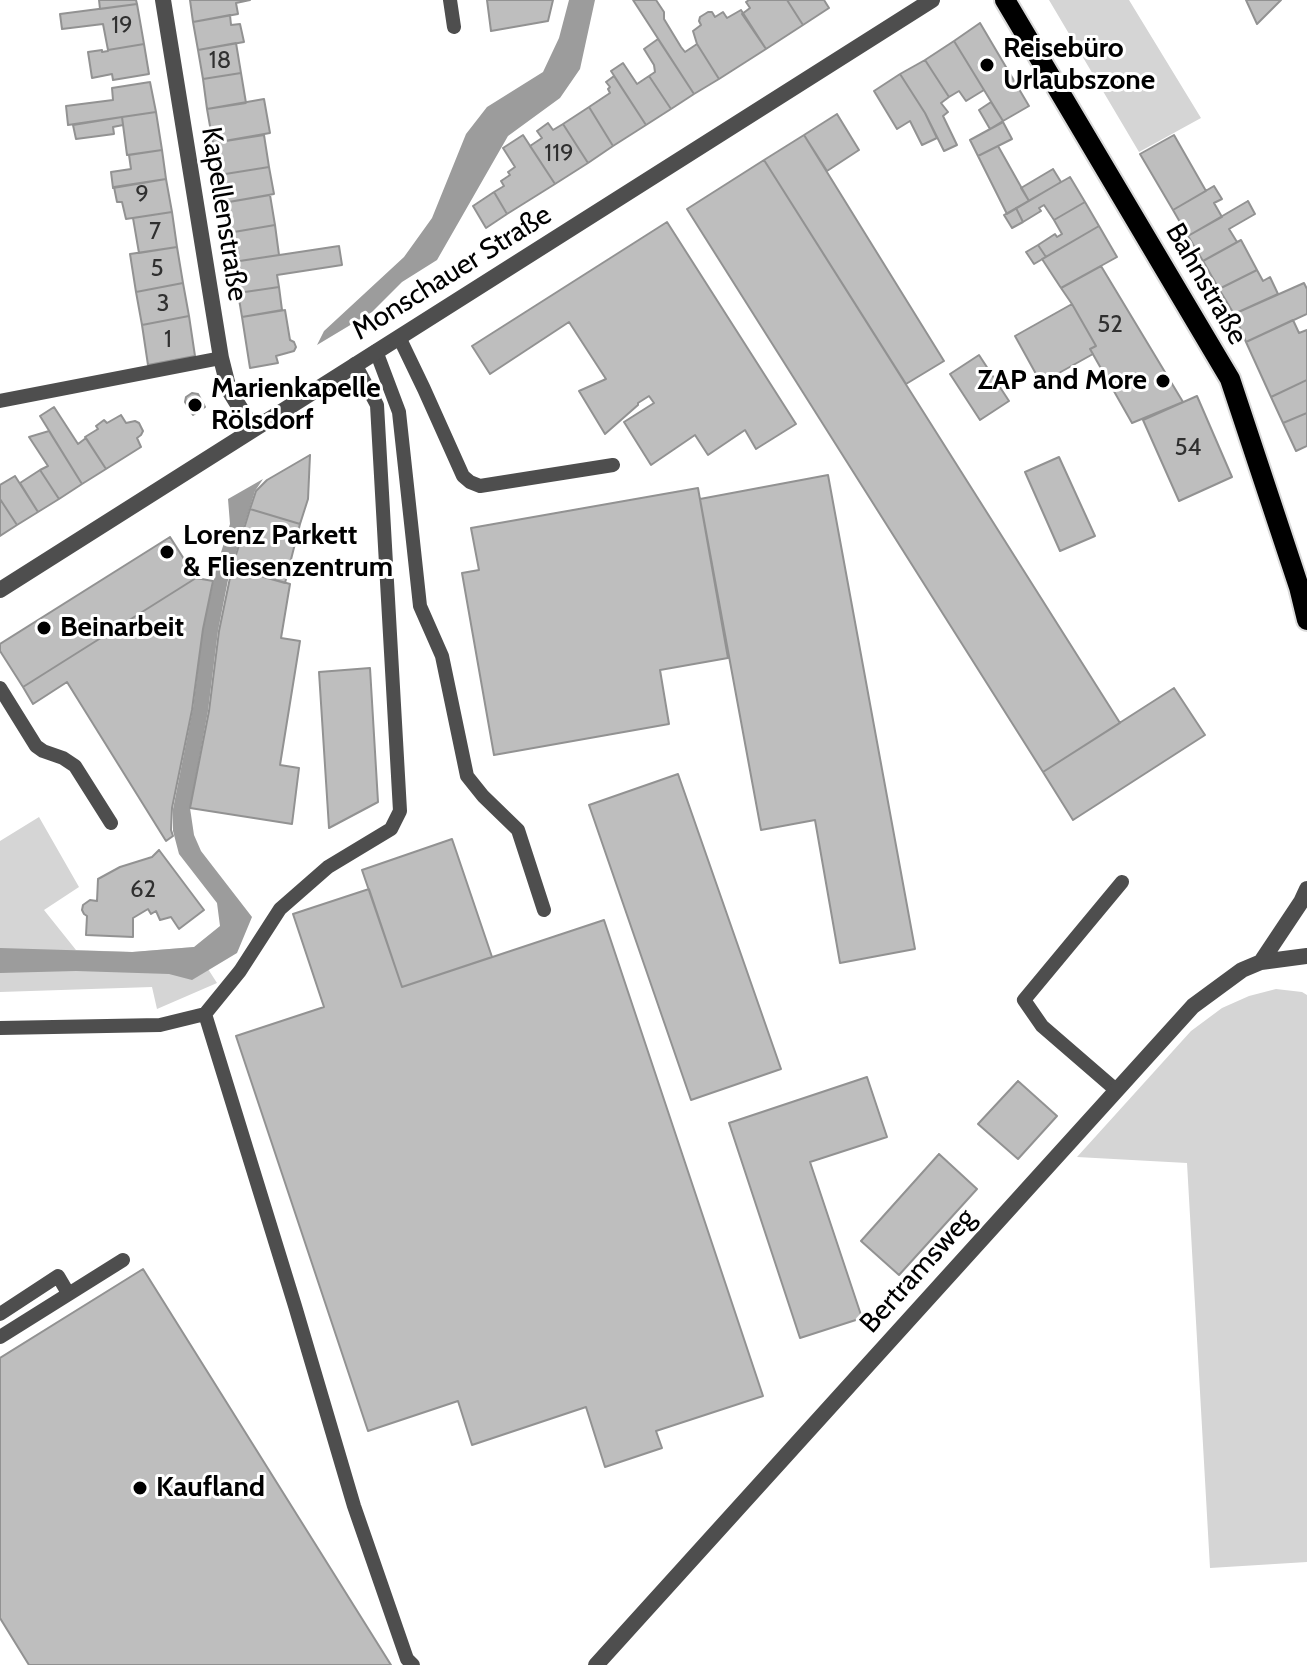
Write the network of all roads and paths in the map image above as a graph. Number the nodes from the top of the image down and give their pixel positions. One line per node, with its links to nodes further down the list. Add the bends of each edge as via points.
1 (163, 0): 8 (street, Kapellenstraße)
2 (450, 0): 5 (lane)
3 (932, 0): 6 (street, Monschauer Straße)
4 (1005, 0): 14 (main road, Bahnstraße, via 1230,379)
5 (454, 27)
6 (399, 337): 7 (street, Monschauer Straße); 12 (lane, via 470,482 480,486)
7 (376, 351): 9 (street, Monschauer Straße); 19 (lane, via 399,412 420,606 442,656 467,776 518,830)
8 (221, 358): 10 (lane); 11 (street, Kapellenstraße, via 229,390)
9 (355, 364): 11 (street, Monschauer Straße); 22 (lane, via 377,405 400,811 391,829 328,867 280,909)
10 (0, 401)
11 (253, 429): 13 (street, Monschauer Straße)
12 (613, 465)
13 (0, 590)
14 (1307, 620)
15 (0, 688): 16 (lane, via 36,746 75,766)
16 (111, 823)
17 (1122, 882): 24 (lane, via 1024,1000 1042,1026)
18 (1307, 889): 21 (street)
19 (544, 910)
20 (1307, 956): 21 (street, Bertramsweg)
21 (1261, 962): 24 (street, Bertramsweg, via 1193,1006)
22 (205, 1014): 23 (lane, via 160,1025); 29 (lane, via 354,1506)
23 (0, 1028)
24 (1116, 1090): 30 (street, Bertramsweg)
25 (123, 1260): 26 (lane)
26 (68, 1293): 27 (lane, via 58,1276); 28 (lane)
27 (0, 1314)
28 (0, 1337)
29 (413, 1665)
30 (596, 1665)

